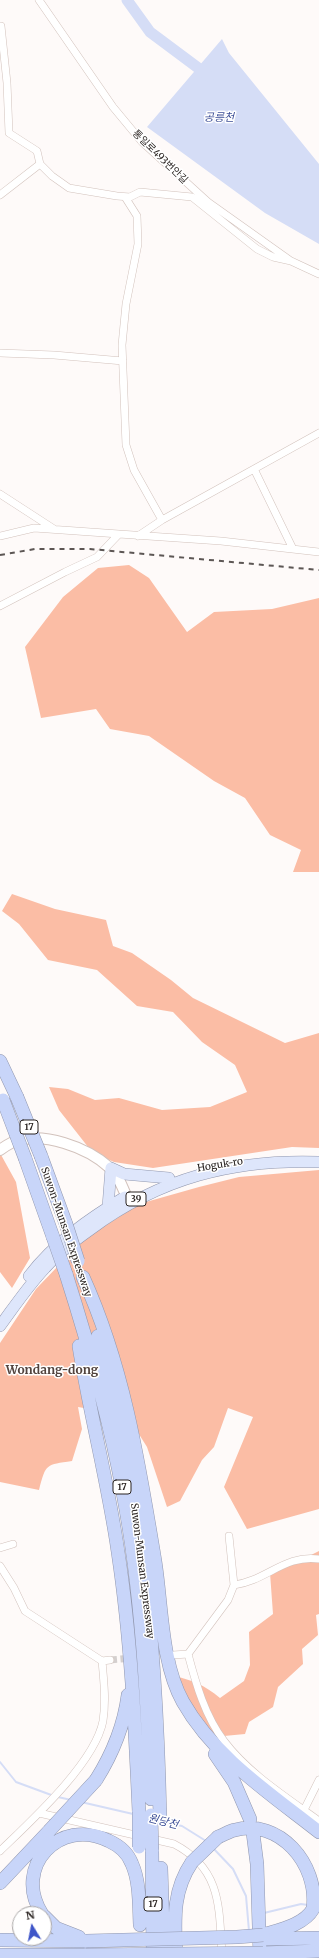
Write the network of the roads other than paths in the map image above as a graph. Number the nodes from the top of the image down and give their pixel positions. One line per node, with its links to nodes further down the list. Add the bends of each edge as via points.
1 (39, 0): 6 (street, 통일로493번안길, via 113,107 142,142 208,202)
2 (1, 26): 3 (street, via 9,133 37,151)
3 (40, 164): 4 (street); 5 (street, via 69,188)
4 (0, 195)
5 (125, 197): 6 (street, via 140,192 192,197 257,249 273,257); 9 (street, via 137,216 138,244 126,304)
6 (291, 261): 7 (street, 통일로493번안길)
7 (319, 274)
8 (0, 353): 9 (street)
9 (123, 361): 13 (street, via 126,445 134,470)
10 (319, 433): 11 (street)
11 (254, 469): 13 (street); 18 (street)
12 (0, 494): 14 (street)
13 (162, 520): 17 (street)
14 (54, 530): 15 (street); 16 (street, via 34,528)
15 (119, 534): 17 (street); 20 (street, via 97,557)
16 (0, 536)
17 (138, 536): 18 (street)
18 (293, 549): 19 (street)
19 (319, 552)
20 (0, 606)
21 (0, 1061): 30 (highway, Suwon-Munsan Expressway / 17, bridge, via 40,1156)
22 (1, 1097): 31 (highway, Suwon-Munsan Expressway / 17, bridge)
23 (0, 1150): 26 (main road, via 14,1142 42,1138 57,1140 91,1154)
24 (319, 1157): 27 (main road, Hoguk-ro / 39, via 289,1156 242,1161 200,1167)
25 (319, 1162): 28 (main road, Hoguk-ro / 39, via 292,1161 203,1173)
26 (111, 1168): 27 (main road, via 124,1174); 28 (main road); 29 (main road)
27 (169, 1178): 28 (main road, Hoguk-ro / 39)
28 (128, 1199): 29 (main road, Hoguk-ro / 39); 33 (main road, Hoguk-ro / 39, via 67,1246 45,1268)
29 (108, 1207): 32 (main road, Hoguk-ro / 39, via 64,1239 41,1261)
30 (84, 1277): 45 (highway, via 98,1309 126,1404 141,1475 167,1649 171,1670); 49 (highway, Suwon-Munsan Expressway / 17, via 117,1411 143,1560 158,1715)
31 (70, 1287): 40 (highway, via 86,1386 118,1550); 49 (highway, Suwon-Munsan Expressway / 17, via 93,1367 123,1493 143,1650 149,1730)
32 (0, 1315)
33 (0, 1326)
34 (229, 1536): 39 (street)
35 (13, 1544): 36 (street)
36 (0, 1548)
37 (319, 1559): 39 (street, via 302,1557 273,1569 258,1579)
38 (0, 1566): 44 (street, via 25,1611)
39 (234, 1584): 41 (street, via 228,1600)
40 (127, 1617): 49 (highway, via 134,1709); 56 (highway, bridge, via 127,1704 119,1736 106,1765 96,1780)
41 (188, 1654): 42 (street); 47 (street, via 208,1714 224,1741 249,1767)
42 (173, 1655)
43 (110, 1660): 44 (street)
44 (102, 1661): 48 (street, via 106,1694 103,1723 93,1748)
45 (182, 1700): 50 (highway, via 191,1720 234,1782); 52 (highway, via 195,1722 222,1752)
46 (319, 1780): 47 (street)
47 (304, 1810): 51 (street)
48 (41, 1811): 55 (street); 71 (street, via 174,1844 189,1852 212,1881 218,1898)
49 (150, 1815): 54 (highway, bridge); 54 (highway, Suwon-Munsan Expressway / 17)
50 (250, 1819)
51 (319, 1821)
52 (319, 1832)
53 (253, 1833): 66 (highway)
54 (151, 1850): 59 (highway); 68 (highway, Suwon-Munsan Expressway / 17); 69 (highway, Suwon-Munsan Expressway / 17)
55 (0, 1851)
56 (0, 1883)
57 (39, 1906): 59 (highway, via 35,1897 34,1878 41,1856 63,1838 95,1835 120,1846 129,1857 136,1875)
58 (52, 1924): 63 (highway)
59 (140, 1925): 67 (highway)
60 (263, 1937): 61 (highway); 63 (highway, bridge); 70 (highway, bridge, via 303,1919 313,1909 319,1877 312,1862 288,1838 270,1831 236,1829 218,1837 192,1862 182,1876 174,1910)
61 (319, 1938)
62 (0, 1940): 63 (highway)
63 (86, 1941)
64 (319, 1951): 66 (highway)
65 (0, 1955): 66 (highway, bridge)
66 (261, 1955)
67 (141, 1958)
68 (153, 1958)
69 (164, 1958)
70 (176, 1958)
71 (222, 1958)

